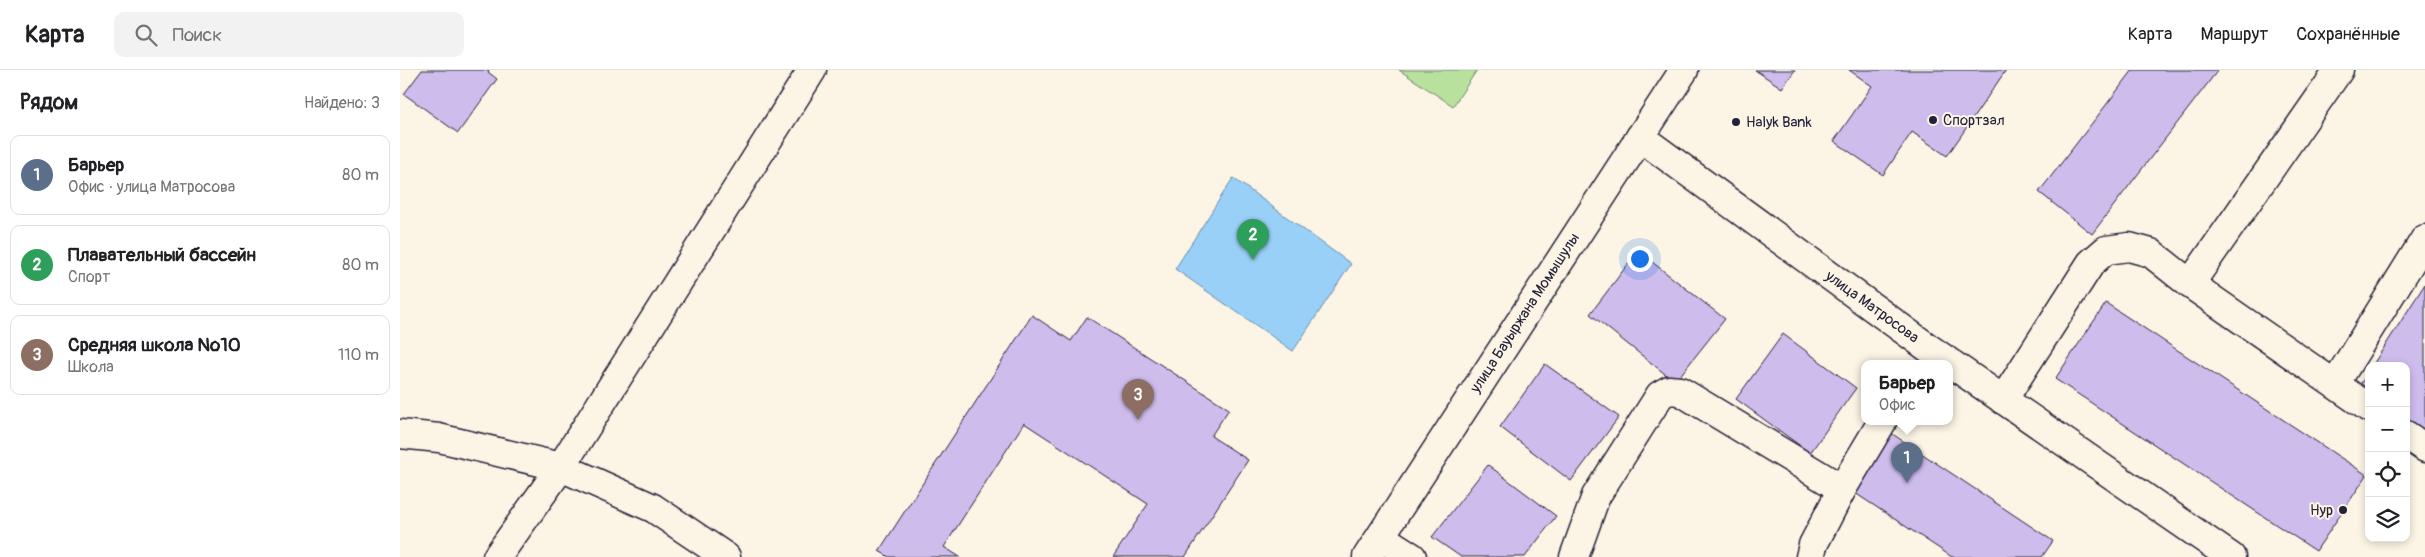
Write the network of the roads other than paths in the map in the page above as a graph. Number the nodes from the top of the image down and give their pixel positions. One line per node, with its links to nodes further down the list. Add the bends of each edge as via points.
1 (812, 70): 16 (street)
2 (1684, 70): 4 (street, улица Бауыржана Момышулы)
3 (2339, 70): 6 (street)
4 (1640, 136): 7 (street, улица Матросова); 18 (street, улица Бауыржана Момышулы)
5 (2425, 239): 9 (street)
6 (2190, 284): 9 (street); 10 (street, via 2151,253 2129,247 2106,250 2091,263)
7 (1922, 356)
8 (1953, 373): 10 (street, улица Матросова)
9 (2335, 384): 11 (street)
10 (2003, 400): 24 (street, улица Матросова)
11 (2368, 407)
12 (1880, 425): 17 (street)
13 (400, 434): 16 (street, via 439,438)
14 (2410, 438): 15 (street)
15 (2425, 448)
16 (561, 467): 19 (street); 20 (street, via 653,508)
17 (1842, 489): 22 (street, via 1680,391 1668,390 1660,395 1596,496); 23 (street)
18 (1374, 547): 21 (street)
19 (497, 557)
20 (726, 557)
21 (1412, 557)
22 (1574, 557)
23 (1810, 557)
24 (2231, 557)

